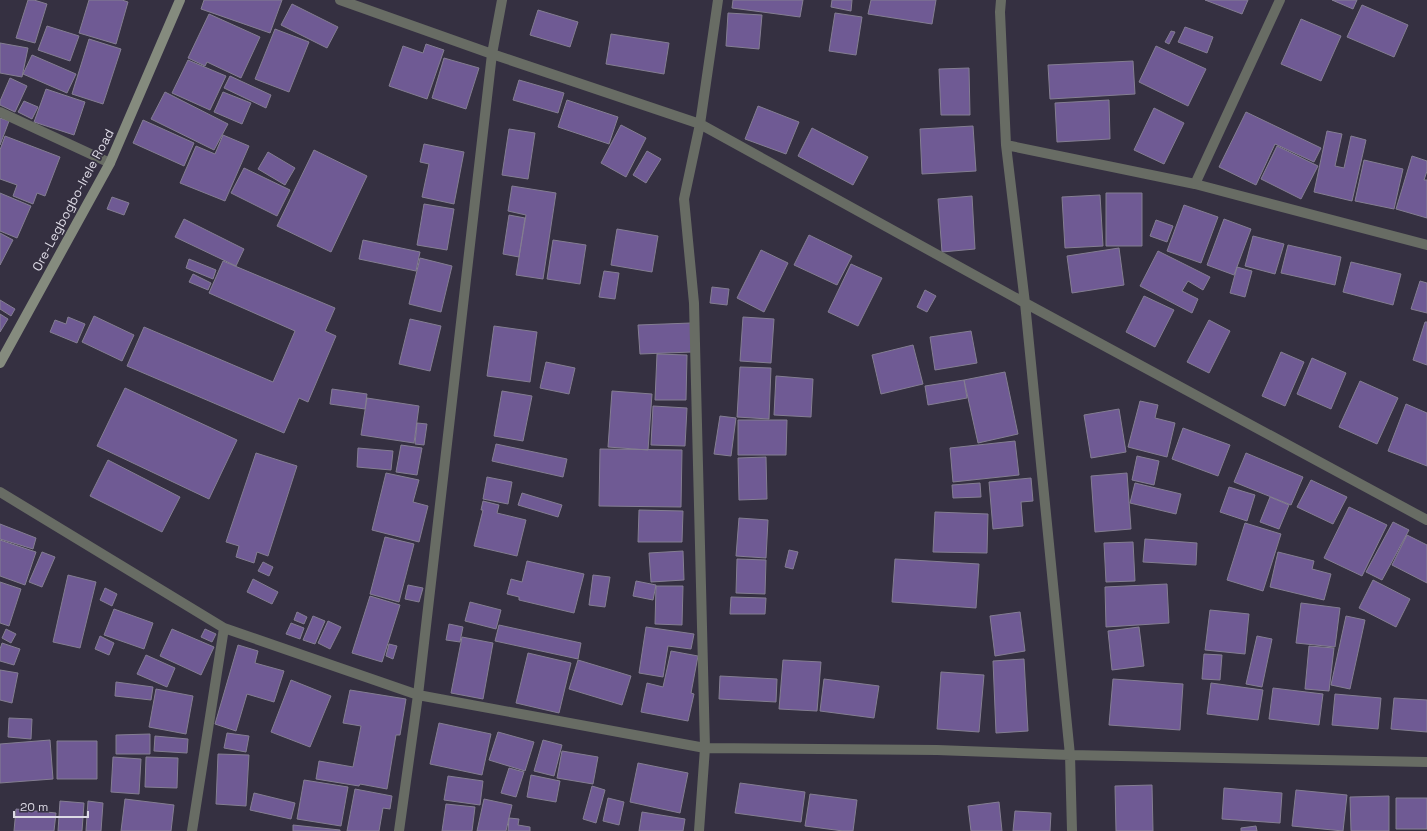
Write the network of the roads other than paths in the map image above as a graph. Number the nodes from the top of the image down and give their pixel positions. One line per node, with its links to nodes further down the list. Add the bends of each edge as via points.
1 (180, 0): 11 (main road, Ore-Legbogbo-Irele Road)
2 (340, 0): 7 (street)
3 (502, 0): 7 (street)
4 (718, 0): 9 (street)
5 (1001, 0): 10 (street)
6 (1280, 0): 12 (street)
7 (492, 54): 9 (street); 19 (street)
8 (0, 112): 11 (street)
9 (700, 124): 14 (street); 20 (street, via 684,199 694,303)
10 (1006, 145): 12 (street); 14 (street)
11 (110, 163): 15 (main road, Ore-Legbogbo-Irele Road)
12 (1194, 184): 13 (street)
13 (1427, 245)
14 (1025, 303): 17 (street); 21 (street)
15 (0, 363)
16 (0, 492): 18 (street)
17 (1427, 520)
18 (224, 628): 19 (street); 23 (street)
19 (418, 695): 20 (street); 24 (street)
20 (705, 748): 21 (street, via 937,750); 25 (street)
21 (1070, 755): 22 (street); 26 (street)
22 (1427, 762)
23 (192, 831)
24 (399, 831)
25 (700, 831)
26 (1072, 831)

